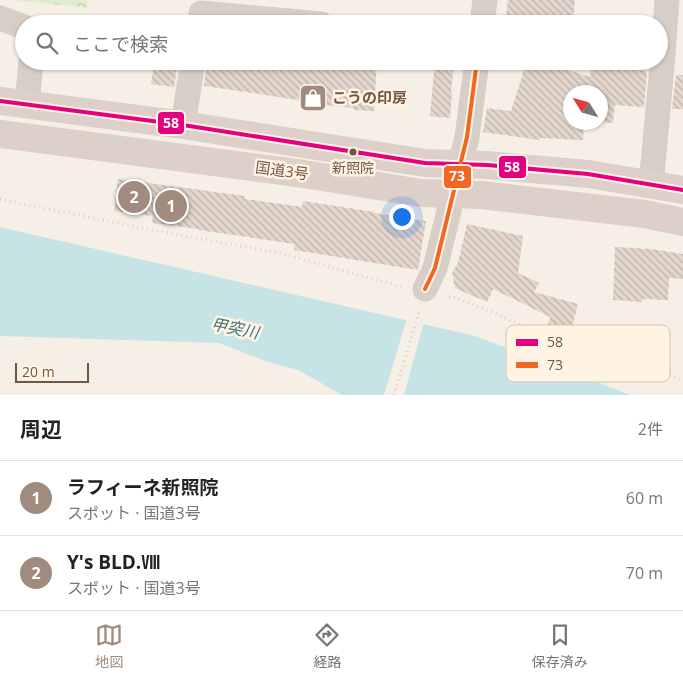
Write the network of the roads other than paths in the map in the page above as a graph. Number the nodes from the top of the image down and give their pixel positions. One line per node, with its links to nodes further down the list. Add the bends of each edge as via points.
1 (485, 0): 5 (street)
2 (667, 0): 6 (street)
3 (202, 15): 4 (street)
4 (224, 15)
5 (483, 15)
6 (668, 15)
7 (0, 18): 8 (street)
8 (15, 24)
9 (668, 28): 10 (street)
10 (669, 56)
11 (29, 70): 16 (street)
12 (192, 70): 17 (street)
13 (476, 70): 19 (street)
14 (667, 70): 20 (street)
15 (0, 101): 16 (highway, 国道3号)
16 (26, 105): 17 (highway, 国道3号)
17 (183, 125): 19 (highway, 国道3号, via 425,163)
18 (0, 134): 22 (highway, 国道3号, via 304,174 421,194)
19 (460, 165): 20 (highway, 国道3号, via 588,174); 22 (street)
20 (651, 185): 21 (highway, 国道3号)
21 (683, 190)
22 (452, 194): 23 (highway, 国道3号, via 645,214); 24 (street, via 435,268)
23 (683, 222)
24 (425, 289)

